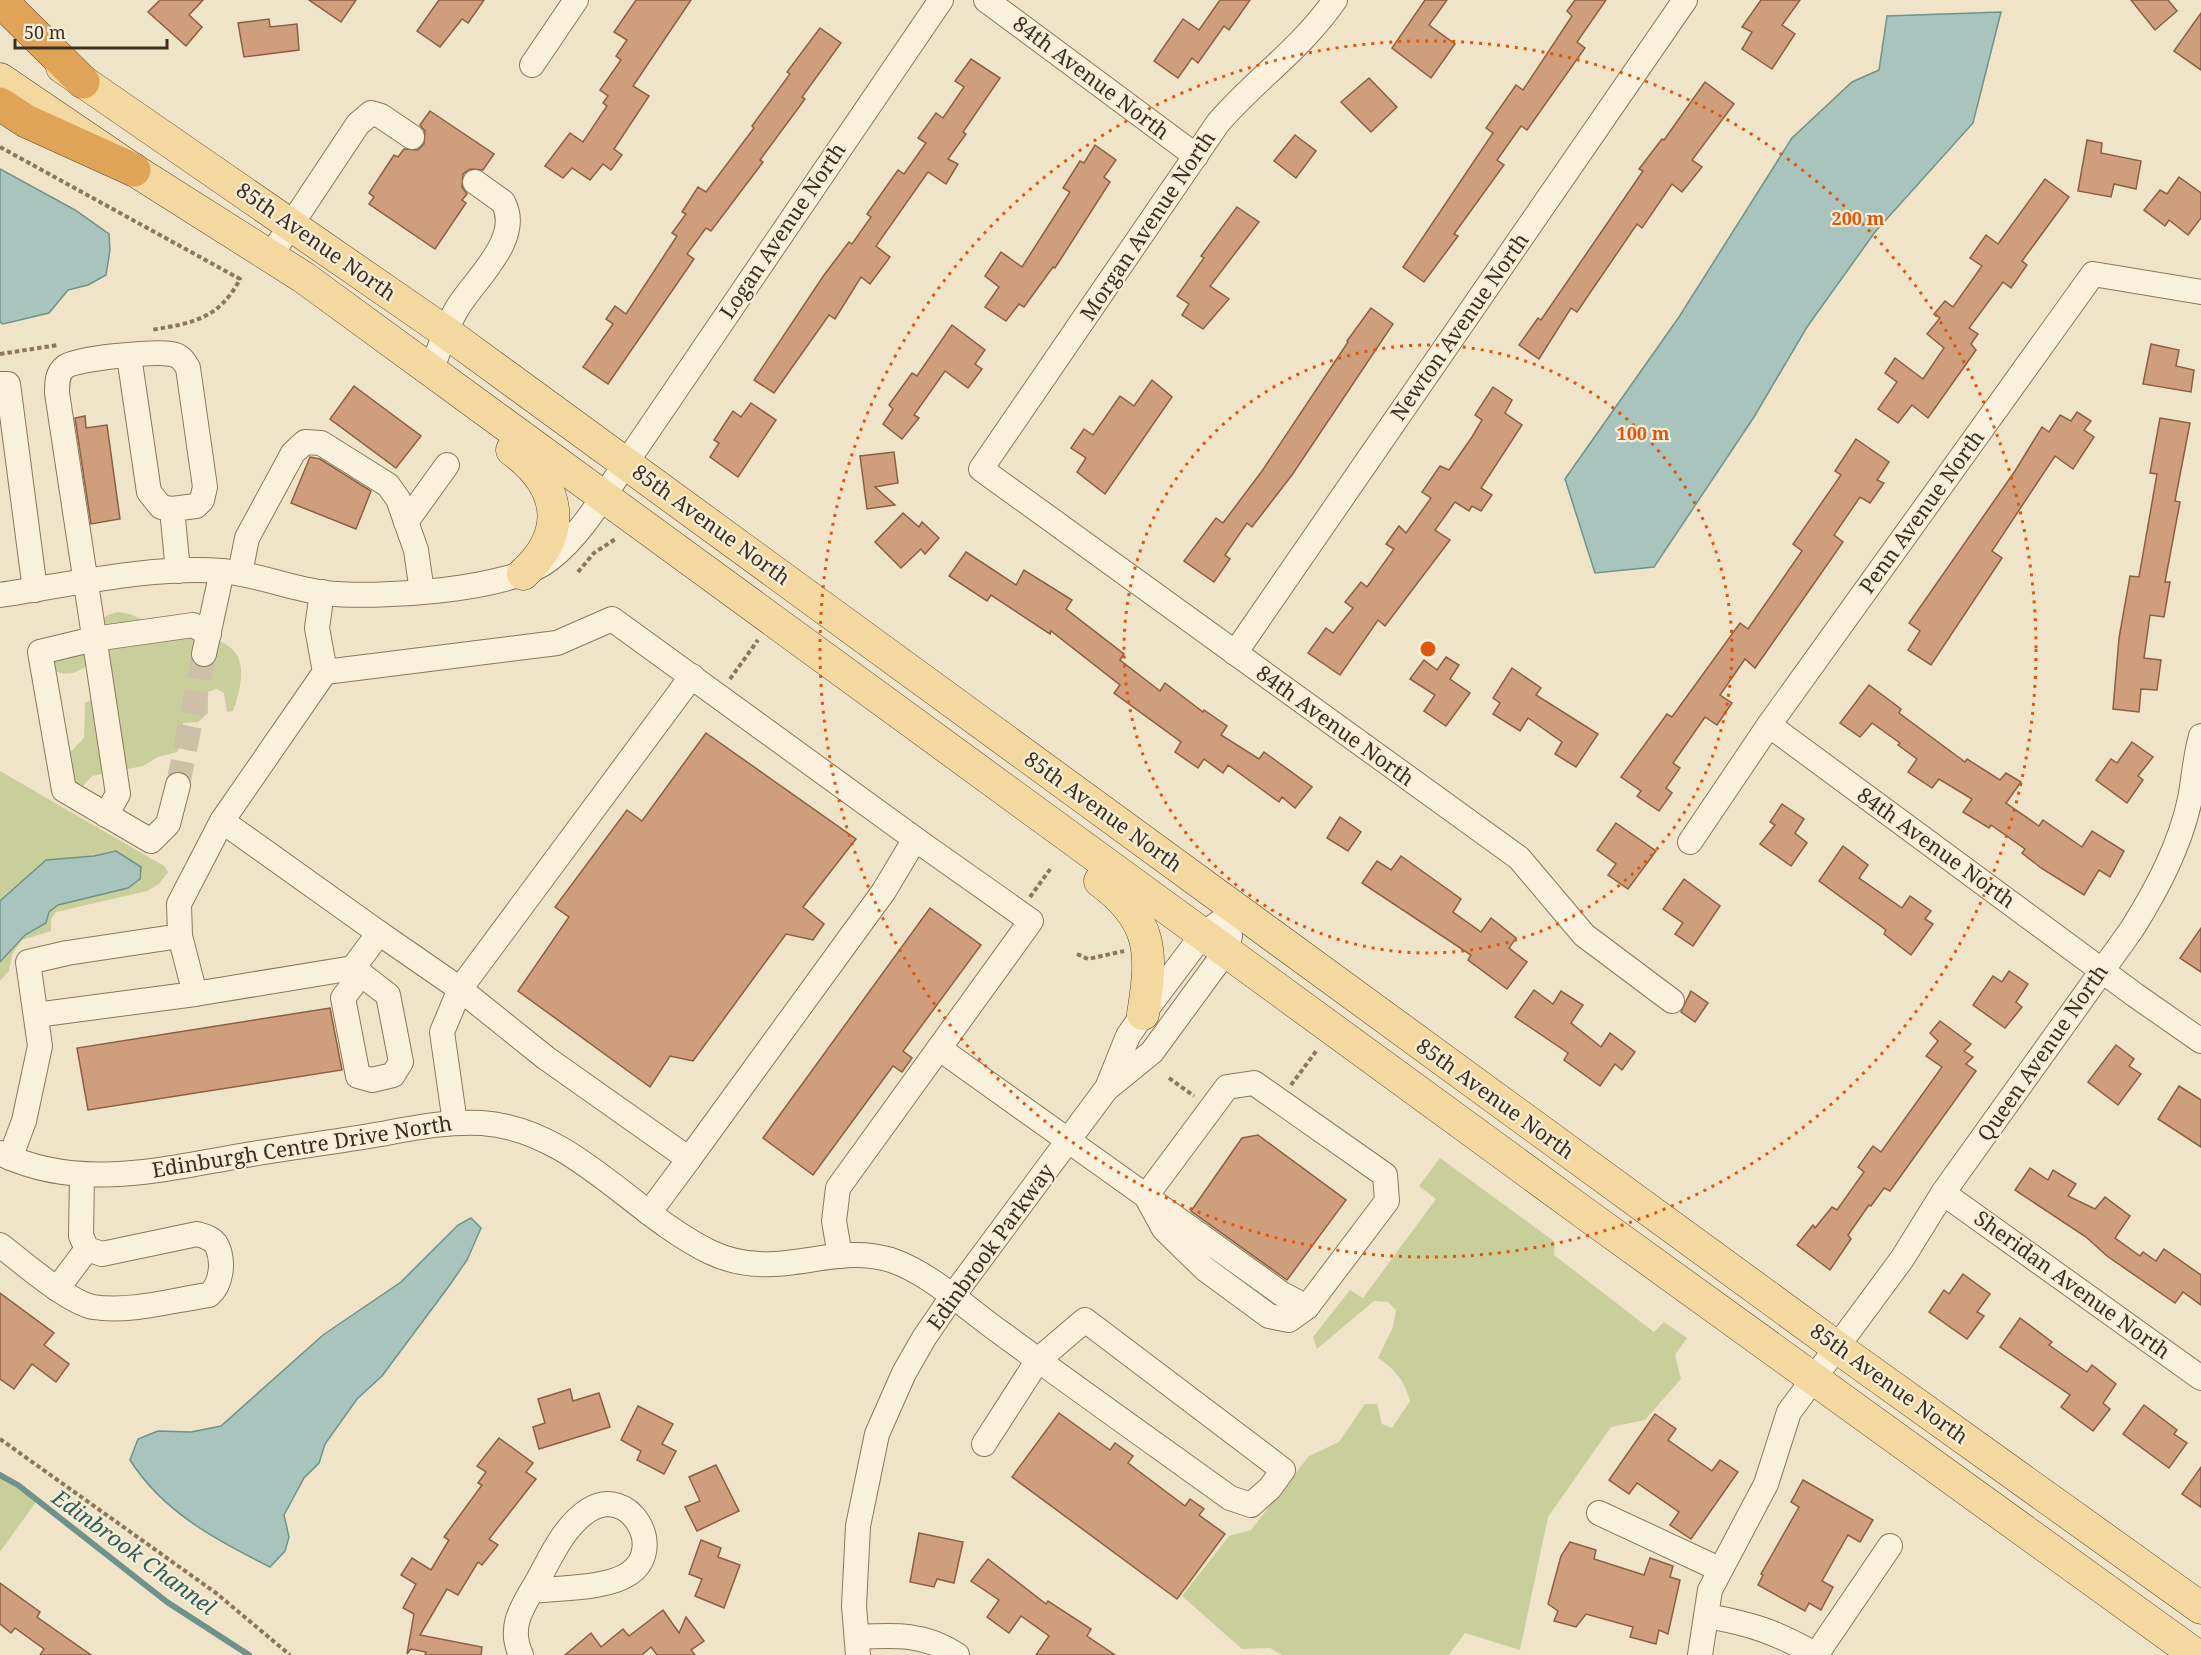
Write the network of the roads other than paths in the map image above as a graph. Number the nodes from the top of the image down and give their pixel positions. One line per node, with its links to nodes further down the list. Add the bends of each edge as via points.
1 (0, 0): 10 (highway)
2 (576, 0): 8 (street)
3 (941, 0): 24 (street, Logan Avenue North)
4 (986, 0): 13 (street, 84th Avenue North)
5 (1335, 0): 13 (street, Morgan Avenue North, via 1299,45 1243,94)
6 (1685, 0): 39 (street, Newton Avenue North)
7 (0, 23): 10 (main road, 85th Avenue North)
8 (532, 65)
9 (0, 79): 14 (main road, 85th Avenue North)
10 (83, 82): 16 (main road, 85th Avenue North)
11 (0, 104): 14 (highway, via 26,121)
12 (412, 136): 16 (street, via 371,113 358,124)
13 (1196, 156): 26 (street, Morgan Avenue North)
14 (134, 170): 17 (main road, 85th Avenue North)
15 (475, 182): 19 (street, via 504,202 509,225 498,250 457,309)
16 (291, 225): 17 (street); 19 (main road, 85th Avenue North)
17 (271, 255): 20 (main road, 85th Avenue North)
18 (2201, 292): 43 (street, Penn Avenue North, via 2093,274)
19 (447, 333): 22 (street); 24 (main road, 85th Avenue North)
20 (387, 339): 22 (main road, 85th Avenue North); 32 (main road, via 418,383 523,458 540,475 552,509 550,541)
21 (129, 356): 28 (street, via 149,492 161,507); 28 (street, via 171,354 182,358 188,368 205,487 196,506); 33 (street, via 71,363 57,378)
22 (431, 371): 27 (main road, 85th Avenue North)
23 (0, 384): 34 (street, via 8,384)
24 (626, 463): 27 (street); 50 (main road, 85th Avenue North)
25 (447, 465): 29 (street)
26 (981, 469): 39 (street, 84th Avenue North)
27 (603, 496): 32 (street, via 558,552); 42 (main road, 85th Avenue North)
28 (172, 509): 30 (street)
29 (406, 522): 31 (street, via 388,485 321,443 305,442 293,453); 36 (street, via 416,550)
30 (178, 571): 31 (street); 33 (street)
31 (231, 572): 35 (street); 38 (street, via 207,644 193,625)
32 (523, 574): 36 (street)
33 (86, 583): 34 (street); 38 (street)
34 (35, 590): 37 (street)
35 (322, 592): 36 (street, via 378,596); 40 (street, via 317,628)
36 (422, 592)
37 (0, 595)
38 (94, 639): 46 (street, via 118,794); 46 (street, via 40,652 64,790)
39 (1235, 653): 57 (street, 84th Avenue North, via 1519,858 1584,935)
40 (325, 672): 41 (street, via 557,643 612,619); 47 (street)
41 (692, 676): 48 (street); 55 (street)
42 (871, 693): 53 (main road, 85th Avenue North); 58 (main road, via 921,750 1128,904 1148,947 1149,980)
43 (1770, 725): 49 (street, Penn Avenue North); 54 (street, 84th Avenue North)
44 (2201, 736): 54 (street, Queen Avenue North, via 2190,800 2176,845 2157,888)
45 (178, 785): 46 (street, via 168,824 151,841)
46 (106, 815)
47 (222, 821): 51 (street); 52 (street, via 179,904)
48 (915, 839): 61 (street, via 1031,921); 66 (street, via 884,891)
49 (1690, 842)
50 (1238, 910): 53 (street, Edinbrook Parkway); 76 (main road, 85th Avenue North)
51 (379, 933): 55 (street); 56 (street, via 357,971)
52 (180, 936): 56 (street); 59 (street, via 28,962)
53 (1214, 943): 58 (street, Edinbrook Parkway); 62 (street, Edinbrook Parkway, via 1152,1052); 79 (main road, 85th Avenue North)
54 (2102, 969): 60 (street, 84th Avenue North); 68 (street, Queen Avenue North)
55 (460, 989): 63 (street, via 442,1032); 66 (street, via 546,1058)
56 (195, 994): 59 (street)
57 (1672, 1001)
58 (1143, 1014): 62 (street, Edinbrook Parkway, via 1128,1036)
59 (36, 1015): 65 (street, via 40,1046 24,1121)
60 (2201, 1041)
61 (940, 1049): 64 (street); 73 (street, via 838,1188 834,1221)
62 (1107, 1088): 64 (street, Edinbrook Parkway)
63 (455, 1123): 67 (street, Edinburgh Centre Drive North, via 124,1174); 70 (street, Edinburgh Centre Drive North, via 488,1124 531,1135 578,1160)
64 (1068, 1141): 69 (street); 75 (street, Edinbrook Parkway)
65 (5, 1155): 67 (street, Edinburgh Centre Drive North, via 47,1170)
66 (689, 1159): 70 (street)
67 (82, 1175): 72 (street, via 81,1236)
68 (1943, 1193): 76 (street, Queen Avenue North, via 1902,1259); 78 (street, Sheridan Avenue North)
69 (1146, 1196): 69 (street, via 1227,1087 1254,1083 1385,1175 1387,1201 1307,1307 1289,1320 1269,1316 1205,1269 1164,1229)
70 (649, 1213): 73 (street, Edinburgh Centre Drive North, via 713,1254 739,1262 779,1266)
71 (0, 1245): 74 (street)
72 (87, 1249): 74 (street); 74 (street, via 102,1254 197,1234 209,1237 217,1246 221,1278 218,1288 209,1295 120,1309 91,1307)
73 (840, 1256): 75 (street, Edinburgh Centre Drive North, via 892,1261 922,1275)
74 (57, 1288)
75 (952, 1298): 77 (street, Edinburgh Centre Drive North); 87 (street, Edinbrook Parkway, via 924,1338 886,1412 869,1465 858,1526 854,1606)
76 (1838, 1348): 79 (street, Queen Avenue North); 85 (main road, 85th Avenue North)
77 (1038, 1360): 77 (street, via 1230,1498 1251,1505 1283,1470 1085,1320); 80 (street)
78 (2201, 1378)
79 (1812, 1379): 83 (street, Queen Avenue North, via 1789,1412 1766,1484); 92 (main road, 85th Avenue North)
80 (984, 1444)
81 (1599, 1513): 83 (street)
82 (1890, 1546): 91 (street)
83 (1719, 1569): 86 (street, Queen Avenue North, via 1710,1590)
84 (532, 1591): 84 (street, via 614,1581 632,1572 645,1538 640,1522 627,1510 610,1504 590,1509 553,1552); 88 (street, via 521,1605 515,1625)
85 (2201, 1608)
86 (1707, 1616): 90 (street, Queen Avenue North); 91 (street, via 1751,1623)
87 (857, 1646): 89 (street, via 917,1636 935,1641)
88 (521, 1655)
89 (957, 1655)
90 (1700, 1655)
91 (1816, 1655)
92 (2196, 1655)

